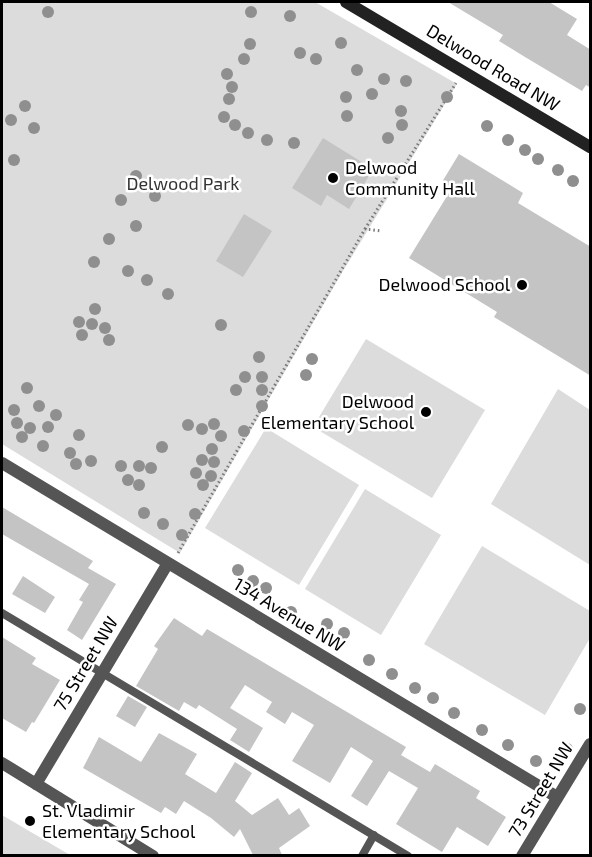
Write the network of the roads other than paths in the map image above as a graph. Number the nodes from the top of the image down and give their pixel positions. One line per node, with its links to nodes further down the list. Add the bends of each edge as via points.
1 (346, 2): 2 (street, Delwood Road NW)
2 (591, 147)
3 (2, 462): 4 (street, 134 Avenue NW)
4 (170, 564): 6 (street, 75 Street NW); 10 (street, 134 Avenue NW)
5 (2, 613): 6 (lane)
6 (102, 673): 9 (street, 75 Street NW); 11 (lane)
7 (591, 744): 10 (street, 73 Street NW)
8 (2, 763): 9 (street)
9 (36, 784): 12 (street)
10 (557, 797): 15 (street, 73 Street NW)
11 (374, 835): 13 (lane); 14 (lane)
12 (153, 855)
13 (362, 855)
14 (408, 855)
15 (522, 855)

